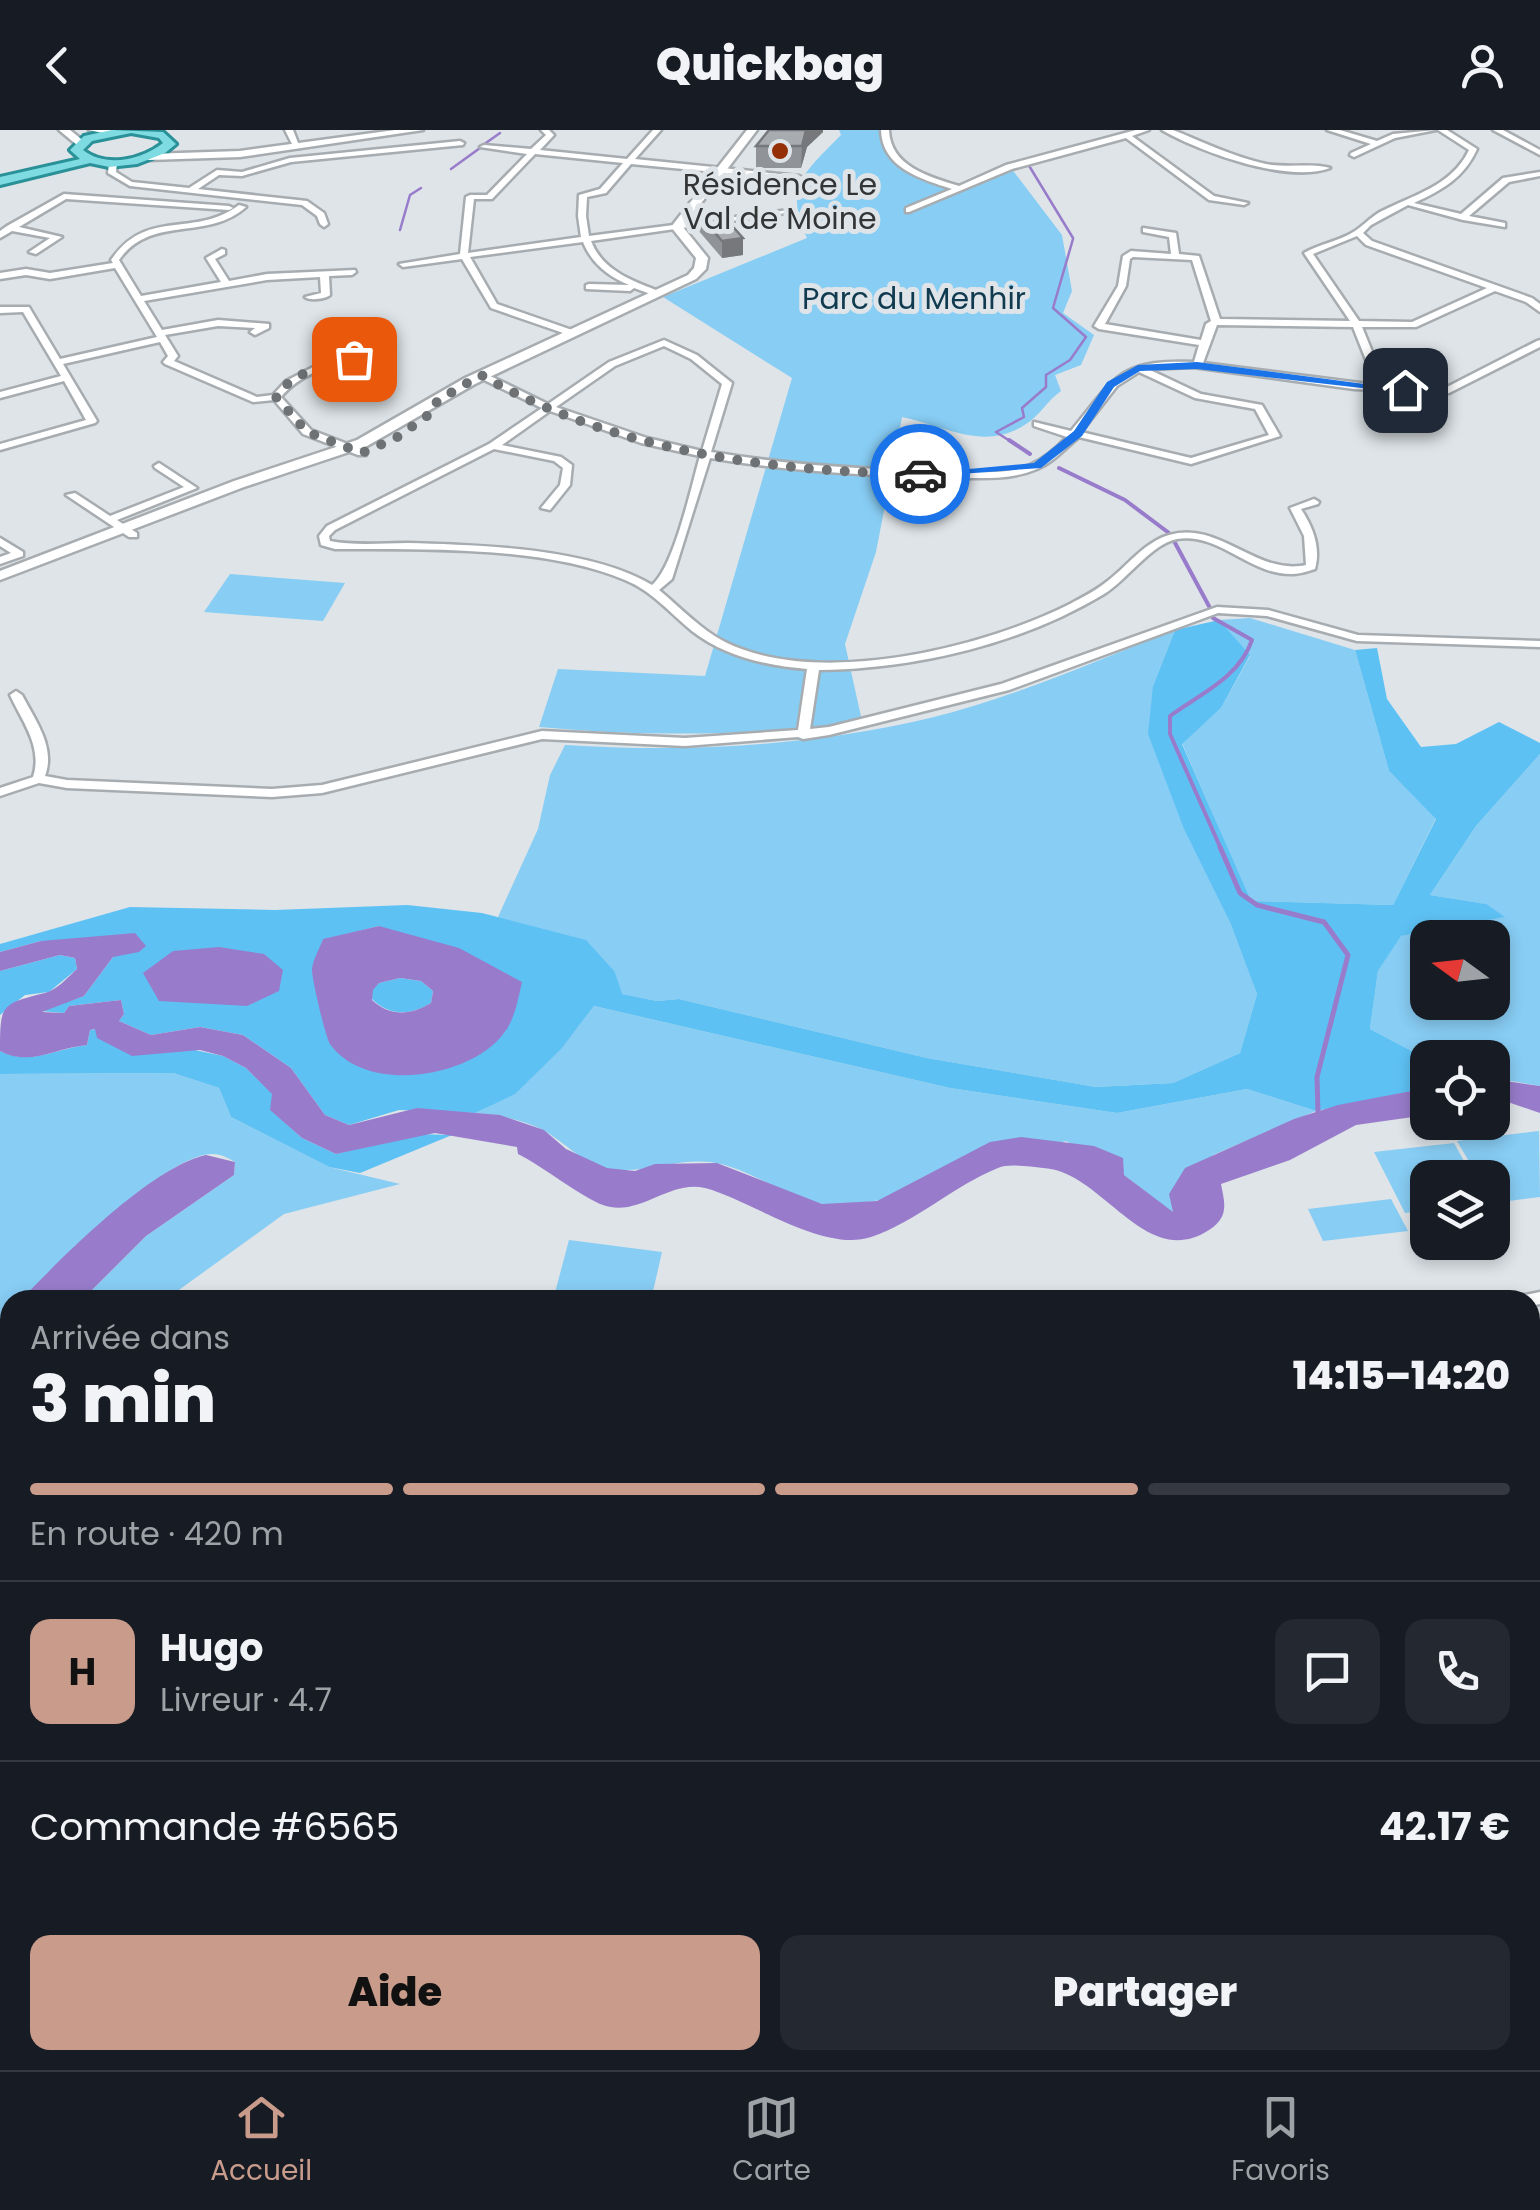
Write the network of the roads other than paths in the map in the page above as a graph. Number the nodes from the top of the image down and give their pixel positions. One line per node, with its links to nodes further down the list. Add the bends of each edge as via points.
1 (64, 130): 23 (street)
2 (94, 130): 17 (street)
3 (132, 130): 16 (main road); 17 (main road)
4 (289, 130): 22 (street)
5 (418, 130): 22 (street)
6 (545, 130): 25 (street, via 550,135)
7 (657, 130): 31 (street)
8 (752, 130): 33 (street)
9 (885, 130): 37 (street, via 884,143 897,160)
10 (1145, 130): 18 (street)
11 (1166, 130): 32 (street, via 1267,168)
12 (1331, 130): 19 (street)
13 (1432, 130): 19 (street)
14 (1442, 130): 42 (street, via 1473,154)
15 (1497, 130): 26 (street)
16 (154, 131): 20 (main road)
17 (111, 132): 23 (main road)
18 (1129, 136): 37 (street, via 1009,167); 41 (street, via 1212,198)
19 (1377, 143): 27 (street)
20 (170, 144): 22 (street, via 203,151); 28 (main road)
21 (460, 144): 38 (street, via 217,172)
22 (297, 145): 28 (street)
23 (78, 146): 29 (main road); 36 (main road)
24 (484, 147): 25 (street)
25 (533, 152): 31 (street); 61 (street, via 489,197 470,198)
26 (1540, 153)
27 (1354, 156)
28 (149, 157): 30 (main road)
29 (90, 160): 30 (main road); 36 (main road)
30 (113, 162): 38 (street, via 112,173 130,184)
31 (629, 162): 33 (street); 57 (street, via 603,191 582,195)
32 (1326, 168)
33 (720, 170): 35 (street); 50 (street)
34 (1540, 174): 47 (street, via 1506,180)
35 (799, 178)
36 (0, 179)
37 (961, 189): 45 (street)
38 (190, 191): 39 (street)
39 (250, 196): 40 (street); 43 (street)
40 (264, 198): 43 (street); 48 (street, via 304,202)
41 (1244, 202)
42 (1412, 204): 47 (street); 54 (street)
43 (242, 207): 63 (street, via 215,224 153,230 115,255)
44 (229, 208): 51 (street, via 64,196)
45 (908, 210)
46 (789, 212): 50 (street)
47 (1464, 216): 49 (street)
48 (324, 224)
49 (1502, 225)
50 (677, 227): 57 (street); 71 (street, via 702,263 692,277)
51 (10, 228): 55 (street); 56 (street)
52 (72, 228): 56 (street)
53 (1146, 230): 60 (street, via 1173,235)
54 (1358, 234): 70 (street); 77 (street, via 1308,253)
55 (0, 235)
56 (58, 237): 58 (street)
57 (582, 240): 61 (street); 68 (street, via 612,278)
58 (33, 252)
59 (222, 252): 67 (street, via 210,258)
60 (1175, 255): 76 (street, via 1196,258); 82 (street, via 1126,258 1122,286 1099,326)
61 (464, 256): 62 (street); 79 (street, via 494,306)
62 (404, 264)
63 (116, 265): 66 (street); 73 (street)
64 (352, 272): 65 (street)
65 (324, 273): 67 (street); 72 (street, via 326,295)
66 (0, 276)
67 (226, 284): 73 (street)
68 (635, 286): 69 (street); 71 (street)
69 (589, 287)
70 (1494, 288): 74 (street); 77 (street, via 1413,325)
71 (656, 293): 79 (street)
72 (309, 297)
73 (138, 299): 80 (street)
74 (1540, 308)
75 (0, 310): 84 (street, via 26,310)
76 (1216, 322): 77 (street); 82 (street)
77 (1356, 324): 89 (street)
78 (255, 332): 80 (street, via 266,326 218,323)
79 (568, 332): 87 (street)
80 (159, 336): 84 (street); 91 (street, via 173,356 168,362 256,400)
81 (1540, 342): 89 (street, via 1450,390)
82 (1204, 343): 85 (street)
83 (354, 359): 91 (street, via 296,380)
84 (57, 362): 88 (street)
85 (1197, 366): 86 (street); 89 (street)
86 (1138, 368): 94 (street, via 1110,384); 94 (street, via 1198,396 1258,407 1275,436 1192,461)
87 (481, 375): 92 (street); 97 (street, via 437,401 428,416)
88 (66, 378): 90 (street); 96 (street, via 92,421)
89 (1382, 388)
90 (0, 395)
91 (276, 397): 97 (street, via 307,432)
92 (548, 407): 95 (street); 98 (street); 98 (street, via 631,354 673,345 728,383)
93 (1038, 424): 94 (street)
94 (1076, 435): 98 (street, via 1037,466 975,473 871,473)
95 (493, 446): 102 (street, via 568,467 566,485); 108 (street, via 331,528 325,543 532,558 601,568)
96 (0, 447)
97 (362, 448): 103 (street)
98 (704, 454): 108 (street, via 666,580)
99 (159, 466): 103 (street, via 192,488)
100 (71, 495): 103 (street)
101 (1314, 502): 110 (street, via 1295,508 1314,558 1304,570 1273,568 1209,538 1176,536 1104,590 1012,631 922,654)
102 (546, 508)
103 (122, 528): 106 (street); 107 (street)
104 (0, 540): 105 (street, via 19,554)
105 (0, 561)
106 (0, 576)
107 (0, 586)
108 (654, 589): 110 (street, via 728,646)
109 (1540, 644): 112 (street, via 1357,638 1268,614 1217,610 944,705)
110 (814, 665): 112 (street)
111 (16, 696): 113 (street, via 42,746 45,766)
112 (803, 734): 113 (street, via 684,742 570,734 305,790)
113 (38, 779): 114 (street)
114 (0, 792)

